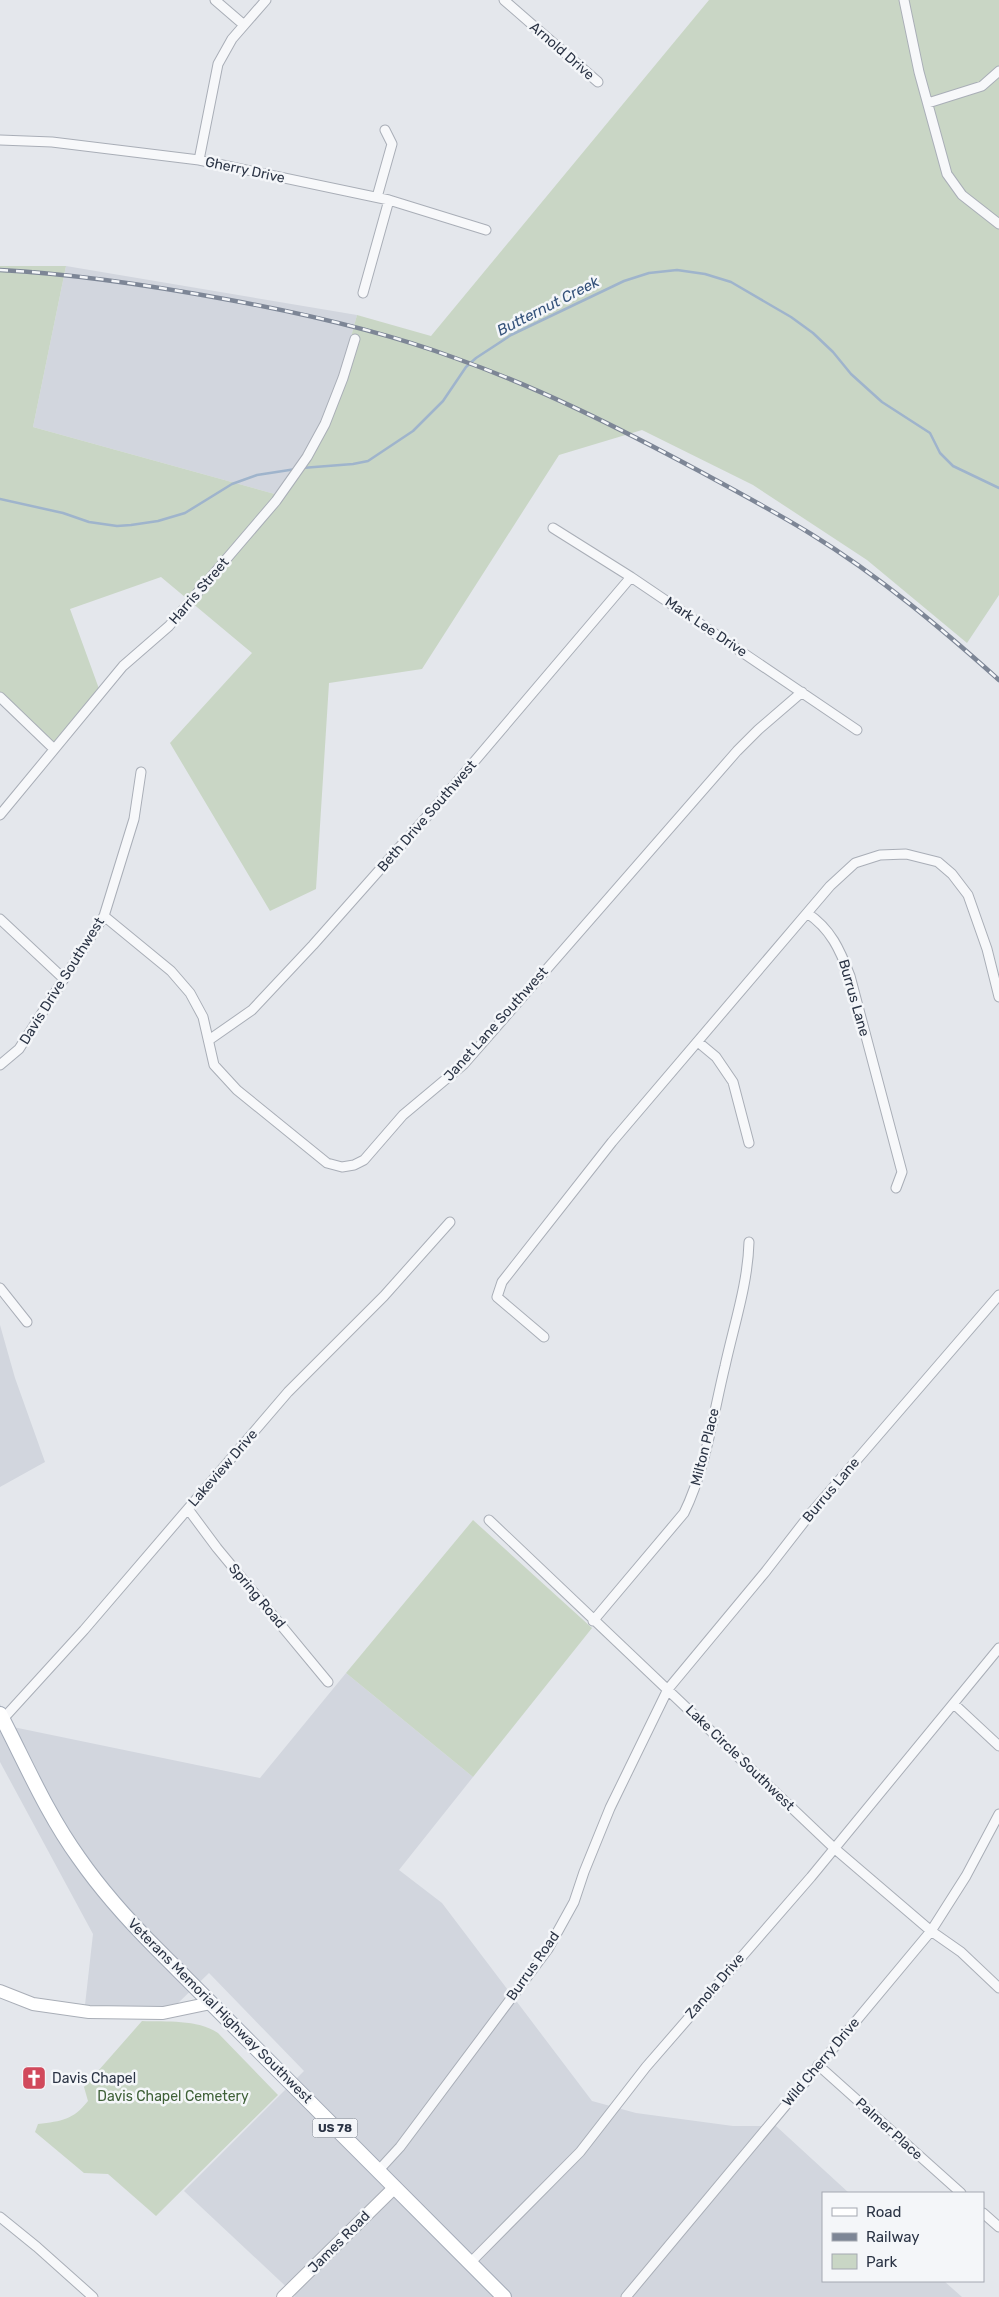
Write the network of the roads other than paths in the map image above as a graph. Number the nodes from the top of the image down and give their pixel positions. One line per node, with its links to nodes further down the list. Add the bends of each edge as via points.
1 (215, 0): 5 (street)
2 (266, 0): 5 (street)
3 (504, 0): 7 (street, Arnold Drive)
4 (904, 0): 8 (street)
5 (244, 26): 11 (street, via 232,39 218,64)
6 (999, 71): 8 (street, via 982,86)
7 (598, 82)
8 (928, 103): 14 (street, via 951,183)
9 (384, 130): 12 (street, via 392,144)
10 (0, 140): 11 (street, Gherry Drive, via 52,142)
11 (199, 160): 12 (street, Gherry Drive)
12 (377, 198): 13 (street, Gherry Drive)
13 (389, 200): 15 (street, Gherry Drive); 16 (street)
14 (999, 224)
15 (486, 230)
16 (363, 293)
17 (355, 339): 23 (street, Harris Street, via 325,424 307,457 276,501 169,626 123,666)
18 (553, 528): 19 (street, Mark Lee Drive)
19 (631, 577): 20 (street, Mark Lee Drive); 31 (street, Beth Drive Southwest, via 452,788 313,945 252,1010)
20 (802, 692): 22 (street, Mark Lee Drive); 31 (street, Janet Lane Southwest, via 737,751 464,1064 403,1115 364,1160 354,1166 327,1163 237,1090 214,1065)
21 (0, 697): 23 (street)
22 (857, 730)
23 (54, 749): 25 (street, Harris Street)
24 (141, 772): 27 (street, Davis Drive Southwest, via 134,818)
25 (0, 815)
26 (807, 913): 30 (street, via 855,863 880,854 906,854 938,862 952,874 968,896 987,949); 32 (street); 35 (street, Burrus Lane, via 830,933 850,976 902,1172)
27 (104, 916): 29 (street, Davis Drive Southwest); 31 (street, Janet Lane Southwest, via 171,971 190,993 203,1017)
28 (0, 919): 29 (street)
29 (64, 979): 33 (street, Davis Drive Southwest, via 19,1049)
30 (999, 998)
31 (209, 1040)
32 (698, 1042): 34 (street, via 716,1057 733,1082); 41 (street, via 612,1142 502,1282 497,1296)
33 (0, 1065)
34 (749, 1143)
35 (896, 1188)
36 (450, 1222): 42 (street, Lakeview Drive, via 384,1296 288,1392)
37 (749, 1242): 44 (street, Milton Place, via 741,1297 691,1498 684,1513)
38 (0, 1288): 40 (street)
39 (999, 1295): 47 (street, Burrus Lane, via 811,1513)
40 (27, 1322)
41 (544, 1337)
42 (188, 1509): 46 (street, Spring Road); 50 (street, Lakeview Drive, via 84,1630)
43 (489, 1520): 44 (street, Lake Circle Southwest)
44 (593, 1621): 47 (street, Lake Circle Southwest)
45 (999, 1648): 48 (street, Zanola Drive)
46 (328, 1682)
47 (668, 1689): 49 (street, Burrus Lane); 53 (street, Lake Circle Southwest)
48 (954, 1704): 51 (street); 53 (street, Zanola Drive)
49 (659, 1708): 59 (street, Burrus Road, via 610,1808 574,1902 548,1949 393,2156)
50 (1, 1717): 57 (main road, Veterans Memorial Highway Southwest / US 78, via 78,1857 108,1896)
51 (999, 1746)
52 (999, 1814): 54 (street, Wild Cherry Drive, via 966,1876)
53 (834, 1848): 54 (street, Lake Circle Southwest); 65 (street, Zanola Drive, via 646,2067 580,2152)
54 (931, 1931): 55 (street, Lake Circle Southwest, via 961,1952); 58 (street, Wild Cherry Drive)
55 (999, 1988)
56 (0, 1991): 57 (street, via 33,2004 89,2012 164,2013)
57 (210, 2003): 59 (main road, Veterans Memorial Highway Southwest / US 78)
58 (818, 2065): 61 (street, Palmer Place); 69 (street, Wild Cherry Drive)
59 (378, 2171): 60 (main road, Veterans Memorial Highway Southwest / US 78)
60 (394, 2187): 65 (main road, Veterans Memorial Highway Southwest / US 78); 67 (street, James Road)
61 (960, 2192)
62 (984, 2214): 64 (street)
63 (0, 2217): 66 (street)
64 (999, 2227)
65 (470, 2263): 68 (main road, Veterans Memorial Highway Southwest / US 78)
66 (93, 2297)
67 (283, 2297)
68 (504, 2297)
69 (626, 2297)

